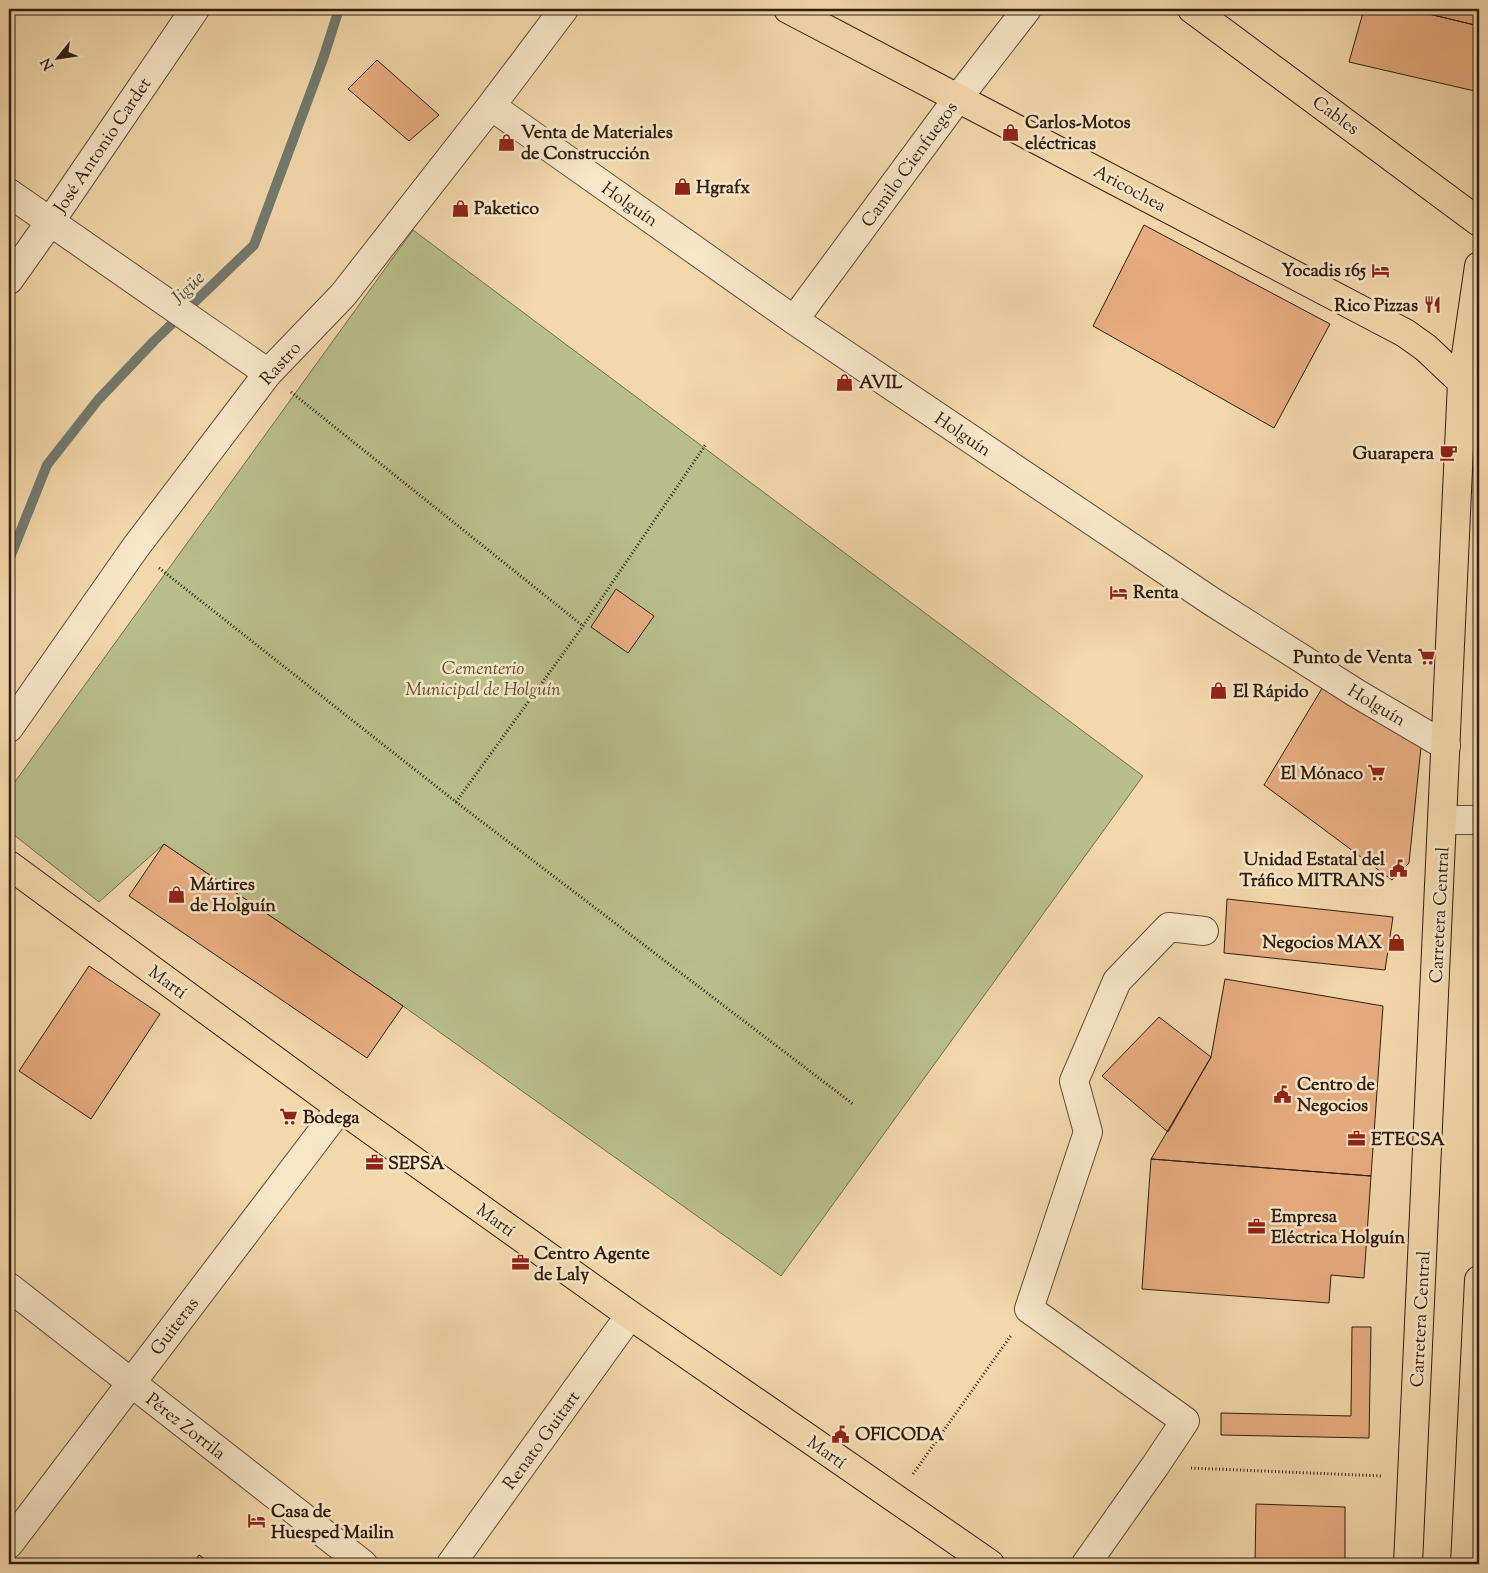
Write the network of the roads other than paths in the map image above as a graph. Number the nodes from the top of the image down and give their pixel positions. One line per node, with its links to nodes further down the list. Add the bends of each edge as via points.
1 (195, 9): 9 (street, José Antonio Cardet)
2 (564, 9): 7 (street, Rastro)
3 (788, 9): 6 (main road, Aricochea)
4 (1027, 9): 6 (street, Camilo Cienfuegos)
5 (1192, 9): 10 (main road, Cables)
6 (958, 98): 13 (street, Camilo Cienfuegos); 15 (main road, Aricochea, via 1404,333 1426,348)
7 (491, 106): 13 (street, Holguín); 14 (street, Rastro, via 343,295)
8 (9, 193): 9 (street)
9 (50, 222): 12 (street, José Antonio Cardet); 14 (street)
10 (1479, 222)
11 (1479, 266): 15 (main road, Carretera Central)
12 (9, 280)
13 (794, 320): 17 (street, Holguín, via 1211,601)
14 (268, 374): 16 (street, Rastro, via 135,548)
15 (1462, 382): 17 (main road, Carretera Central)
16 (9, 728)
17 (1446, 746): 18 (main road, Carretera Central)
18 (1443, 820): 19 (street); 32 (main road, Carretera Central)
19 (1479, 820)
20 (9, 865): 22 (main road, Martí)
21 (1204, 931): 31 (street, via 1169,927 1117,981 1074,1081 1088,1132 1029,1309 1185,1421)
22 (340, 1108): 25 (main road, Martí); 26 (street, Guiteras)
23 (1479, 1280): 33 (main road)
24 (9, 1287): 26 (street, Pérez Zorrila)
25 (630, 1315): 29 (street, Renato Guitart); 30 (main road, Martí)
26 (131, 1383): 27 (street, Guiteras); 28 (street, Pérez Zorrila)
27 (9, 1544)
28 (363, 1564)
29 (451, 1564)
30 (990, 1564)
31 (1086, 1564)
32 (1408, 1564)
33 (1465, 1564)

